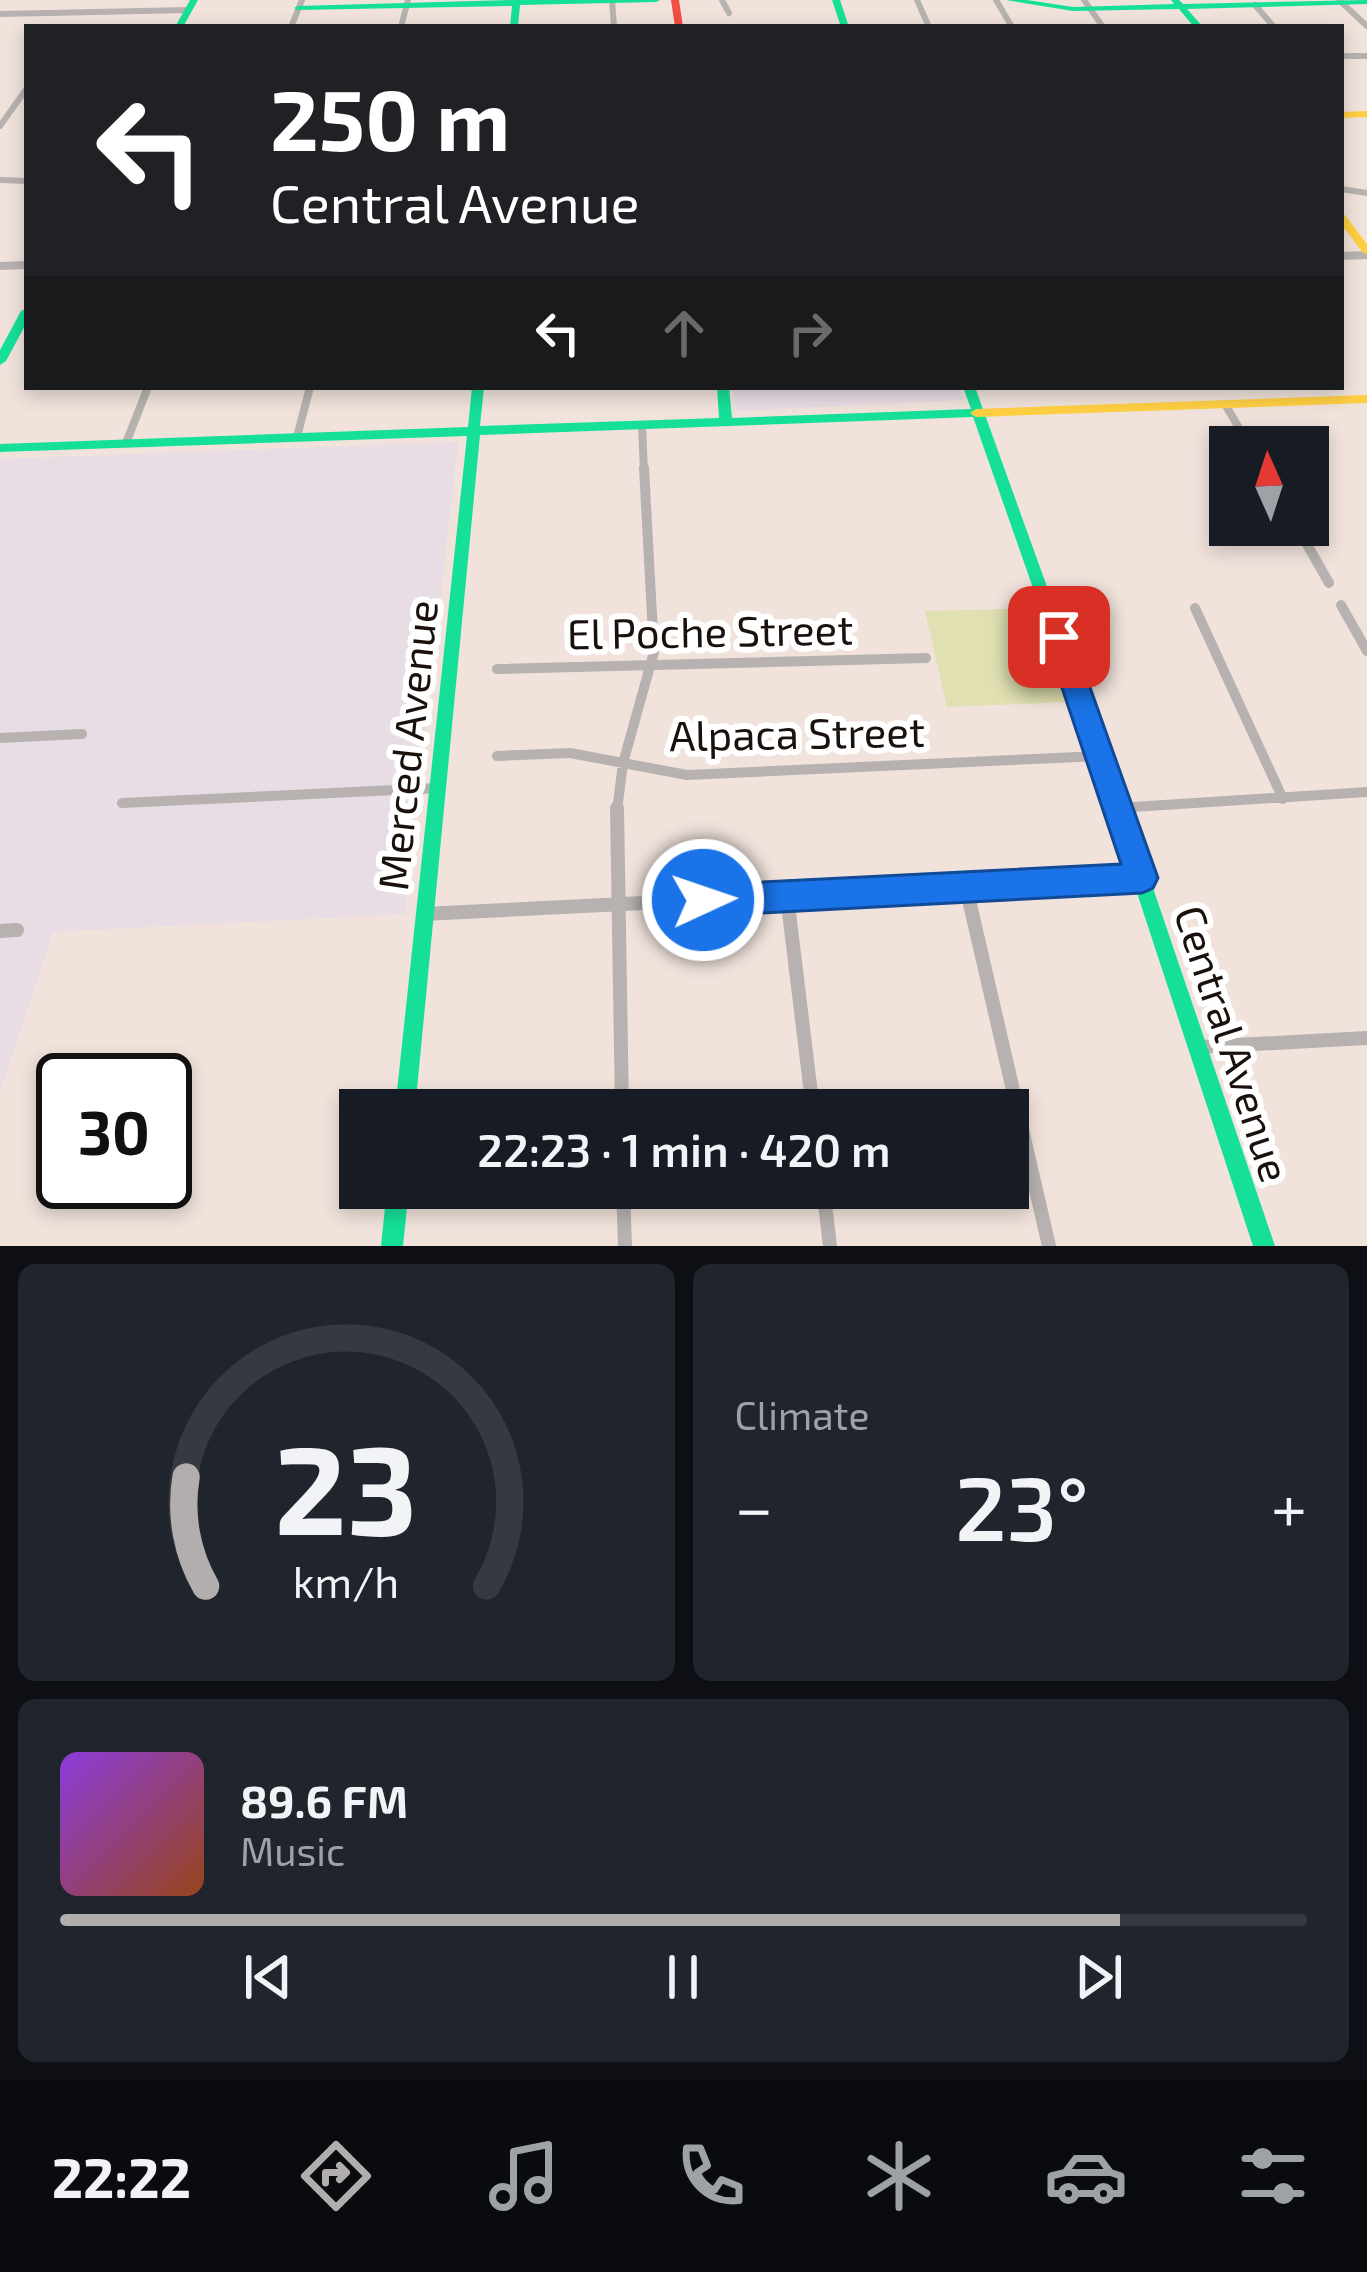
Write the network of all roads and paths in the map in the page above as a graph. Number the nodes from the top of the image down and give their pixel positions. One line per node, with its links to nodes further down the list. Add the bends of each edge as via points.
1 (34, 0): 18 (street)
2 (612, 0): 3 (street); 6 (street)
3 (656, 0)
4 (722, 0): 16 (street)
5 (1010, 0): 12 (street)
6 (516, 2): 9 (street)
7 (1340, 2): 8 (street); 14 (street); 21 (street)
8 (1367, 2)
9 (407, 3): 11 (street)
10 (1178, 3): 12 (street); 14 (street)
11 (300, 4)
12 (1087, 4)
13 (191, 5): 15 (street)
14 (1255, 5): 20 (street)
15 (79, 13): 18 (street); 19 (street)
16 (729, 13)
17 (0, 14): 18 (street)
18 (24, 14)
19 (72, 23)
20 (1271, 24)
21 (1367, 26)
22 (24, 92): 23 (street)
23 (0, 126)
24 (1344, 210): 26 (street)
25 (1344, 222): 27 (street)
26 (1367, 239)
27 (1367, 253)
28 (24, 317): 29 (street)
29 (0, 361)
30 (147, 390): 43 (street)
31 (309, 390): 42 (street)
32 (478, 390): 41 (street, Merced Avenue)
33 (723, 390): 38 (street)
34 (970, 390): 37 (street, Central Avenue)
35 (1367, 399): 36 (street)
36 (1226, 404): 37 (street); 40 (street)
37 (978, 412): 38 (street); 56 (street, Central Avenue)
38 (726, 422): 39 (street)
39 (642, 425): 41 (street); 51 (street)
40 (1238, 426)
41 (474, 431): 42 (street); 58 (street, Merced Avenue)
42 (297, 437): 43 (street)
43 (126, 443): 44 (street)
44 (0, 448)
45 (1308, 546): 46 (street)
46 (1329, 583)
47 (1341, 604): 49 (street)
48 (1195, 608): 60 (street)
49 (1367, 651)
50 (926, 658): 51 (street, El Poche Street)
51 (652, 666): 52 (street, El Poche Street); 57 (street)
52 (496, 669)
53 (82, 734): 54 (street)
54 (0, 738)
55 (497, 756): 57 (street, Alpaca Street, via 570,753)
56 (1100, 756): 57 (street, Alpaca Street, via 687,775); 62 (street, Central Avenue)
57 (622, 763): 66 (street)
58 (439, 788): 61 (street); 67 (street, Merced Avenue)
59 (1367, 792): 60 (street)
60 (1282, 800): 62 (street)
61 (122, 803)
62 (1117, 808): 63 (street, Central Avenue)
63 (1142, 878): 64 (street); 71 (street, Central Avenue)
64 (966, 887): 65 (street); 81 (street)
65 (788, 896): 66 (street); 74 (street)
66 (618, 904): 67 (street); 73 (street)
67 (424, 914): 72 (street, Merced Avenue)
68 (17, 930): 69 (street)
69 (0, 931)
70 (1367, 1038): 71 (street)
71 (1198, 1047): 82 (street, Central Avenue)
72 (407, 1089)
73 (622, 1089)
74 (811, 1089)
75 (396, 1209): 78 (street)
76 (624, 1209): 79 (street)
77 (826, 1209): 80 (street)
78 (392, 1246)
79 (625, 1246)
80 (830, 1246)
81 (1049, 1246)
82 (1264, 1246)

